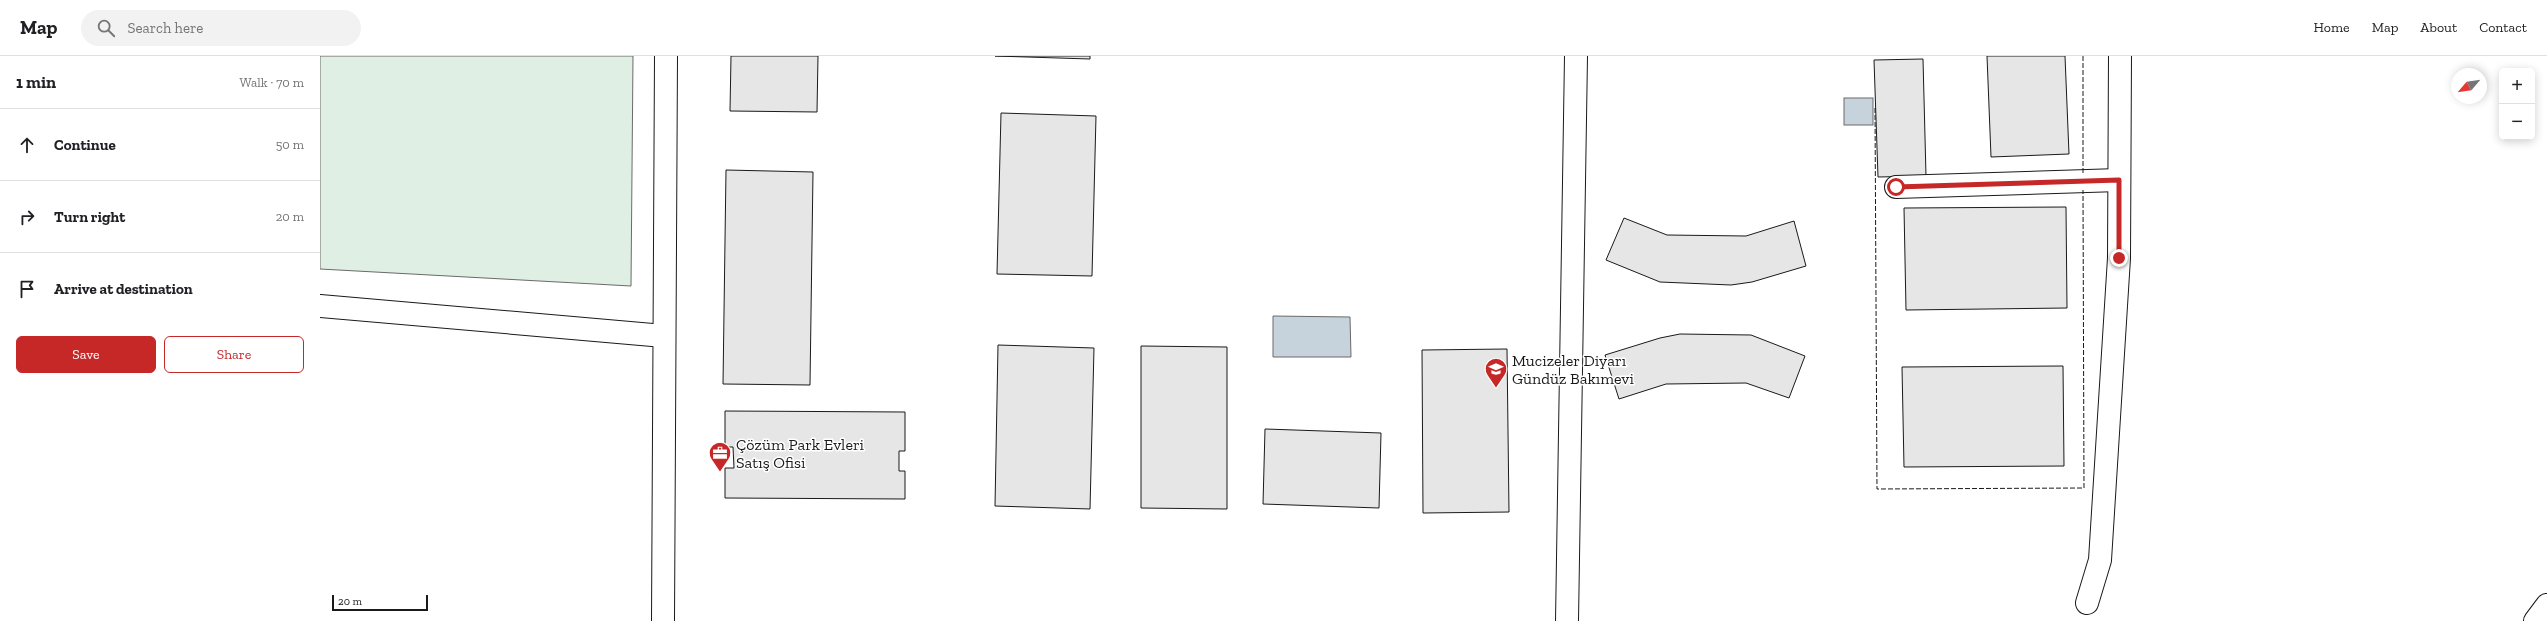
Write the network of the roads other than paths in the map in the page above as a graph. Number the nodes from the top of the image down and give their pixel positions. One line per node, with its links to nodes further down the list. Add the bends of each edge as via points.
1 (666, 56): 7 (street)
2 (1576, 56): 11 (street)
3 (2120, 56): 4 (street)
4 (2119, 180): 5 (street); 8 (street, via 2119,258 2100,560)
5 (1896, 187)
6 (320, 306): 7 (street)
7 (664, 336): 10 (street)
8 (2087, 603)
9 (2547, 605): 12 (street)
10 (663, 621)
11 (1567, 621)
12 (2535, 621)

